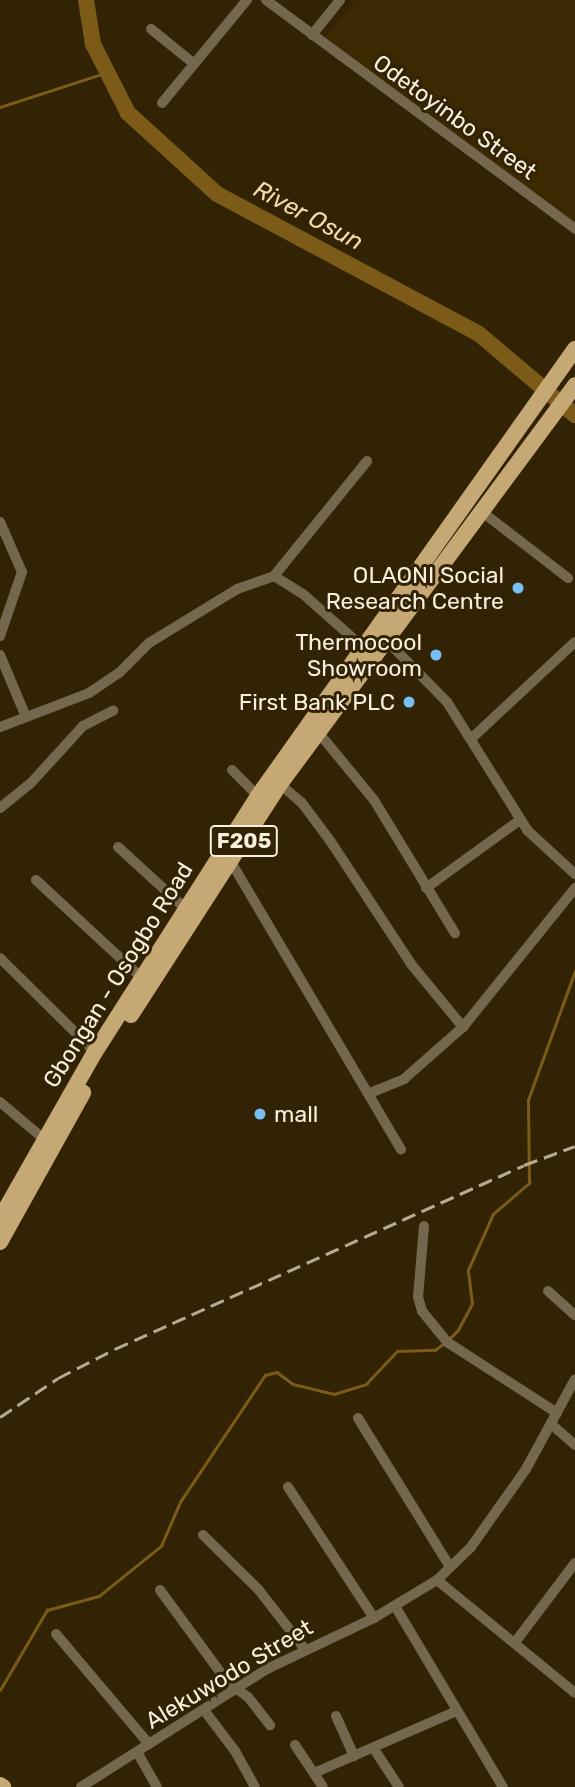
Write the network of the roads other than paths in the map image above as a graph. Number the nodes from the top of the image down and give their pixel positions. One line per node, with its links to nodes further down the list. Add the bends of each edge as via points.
1 (247, 0): 6 (street)
2 (266, 0): 5 (street, Odetoyinbo Street)
3 (340, 0): 5 (street)
4 (151, 29): 6 (street)
5 (312, 35): 8 (street, Odetoyinbo Street)
6 (193, 63): 7 (street)
7 (162, 103)
8 (575, 229)
9 (571, 355): 18 (main road, Gbongan - Osogbo Road / F205)
10 (575, 385): 12 (main road, Gbongan - Osogbo Road / F205)
11 (367, 461): 14 (street)
12 (481, 511): 15 (street); 17 (main road, Gbongan - Osogbo Road / F205)
13 (0, 522): 16 (street, via 22,572)
14 (274, 576): 18 (street, via 303,594); 22 (street, via 237,589 149,643 119,673 89,693)
15 (569, 578)
16 (0, 636)
17 (386, 640): 24 (main road, Gbongan - Osogbo Road / F205); 25 (street, via 447,702)
18 (364, 648): 26 (main road, Gbongan - Osogbo Road / F205)
19 (573, 648): 25 (street)
20 (0, 655): 22 (street)
21 (113, 710): 30 (street, via 83,726 30,784)
22 (26, 717): 23 (street)
23 (0, 727)
24 (318, 732): 26 (main road, Gbongan - Osogbo Road / F205); 36 (street, via 374,800)
25 (473, 737): 31 (street)
26 (292, 758): 28 (main road, Gbongan - Osogbo Road / F205); 29 (main road, Gbongan - Osogbo Road / F205)
27 (232, 770): 29 (street)
28 (280, 784): 33 (main road, Gbongan - Osogbo Road / F205); 42 (street, via 302,803 411,964)
29 (258, 796): 38 (main road, Gbongan - Osogbo Road / F205)
30 (0, 808)
31 (520, 820): 34 (street); 36 (street)
32 (118, 848): 38 (street)
33 (231, 862): 44 (street); 50 (main road, Gbongan - Osogbo Road / F205, via 104,1056)
34 (575, 874)
35 (36, 880): 41 (street)
36 (426, 888): 39 (street)
37 (575, 888): 42 (street)
38 (186, 909): 41 (main road, Gbongan - Osogbo Road / F205)
39 (455, 933)
40 (0, 958): 43 (street)
41 (142, 978): 43 (main road, Gbongan - Osogbo Road / F205)
42 (463, 1027): 44 (street, via 404,1079)
43 (95, 1052): 46 (main road, Gbongan - Osogbo Road / F205)
44 (370, 1093): 47 (street)
45 (0, 1102): 46 (street)
46 (44, 1139): 48 (main road, Gbongan - Osogbo Road / F205)
47 (401, 1149)
48 (0, 1219)
49 (424, 1226): 54 (street, via 418,1297 436,1331)
50 (0, 1242)
51 (548, 1291): 52 (street)
52 (575, 1315)
53 (575, 1379): 54 (street, Alekuwodo Street)
54 (557, 1413): 56 (street, Alekuwodo Street)
55 (358, 1418): 61 (street)
56 (551, 1424): 57 (street); 61 (street, Alekuwodo Street, via 512,1489)
57 (575, 1445)
58 (288, 1488): 65 (street)
59 (203, 1535): 68 (street, via 258,1588)
60 (575, 1563): 67 (street)
61 (450, 1567): 62 (street, Alekuwodo Street)
62 (437, 1580): 64 (street, Alekuwodo Street); 67 (street)
63 (160, 1590): 69 (street)
64 (395, 1606): 65 (street, Alekuwodo Street); 72 (street)
65 (374, 1618): 68 (street, Alekuwodo Street)
66 (55, 1634): 75 (street)
67 (516, 1641): 70 (street)
68 (304, 1648): 69 (street, Alekuwodo Street)
69 (237, 1689): 71 (street, Alekuwodo Street); 74 (street)
70 (575, 1693)
71 (204, 1710): 75 (street, Alekuwodo Street); 83 (street)
72 (454, 1712): 77 (street); 86 (street)
73 (336, 1716): 79 (street)
74 (270, 1725)
75 (149, 1744): 78 (street, Alekuwodo Street)
76 (295, 1745): 80 (street)
77 (374, 1749): 79 (street); 85 (street)
78 (137, 1752): 81 (street, Alekuwodo Street); 82 (street)
79 (354, 1756): 80 (street)
80 (314, 1773): 84 (street)
81 (81, 1787)
82 (157, 1787)
83 (255, 1787)
84 (323, 1787)
85 (399, 1787)
86 (503, 1787)

